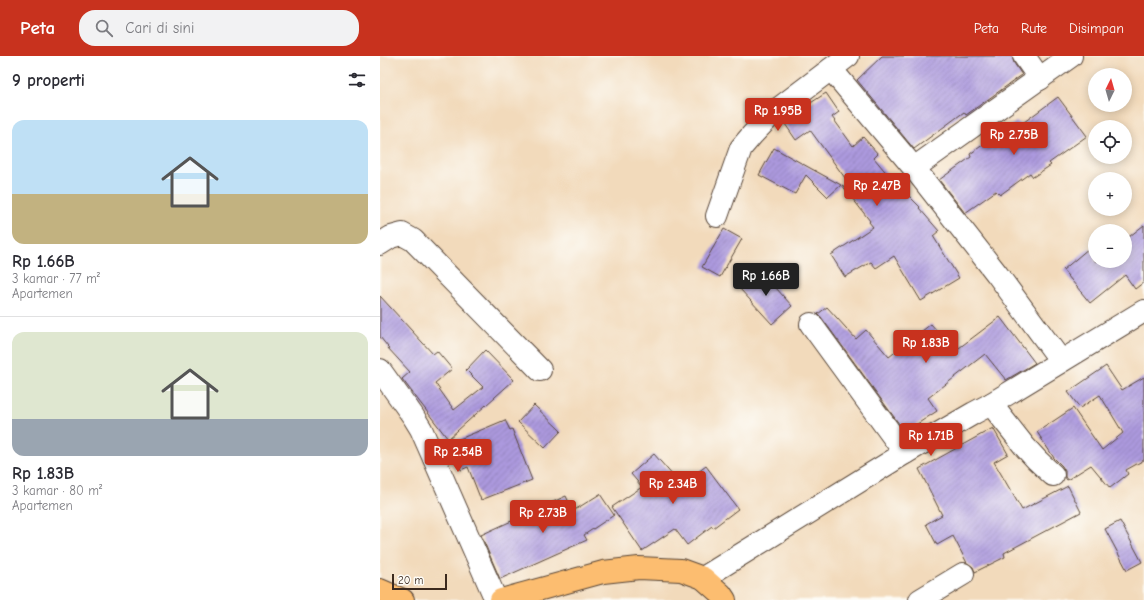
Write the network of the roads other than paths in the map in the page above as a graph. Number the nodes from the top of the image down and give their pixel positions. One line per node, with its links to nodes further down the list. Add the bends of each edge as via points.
1 (1024, 56): 4 (street)
2 (1071, 56): 4 (street)
3 (840, 63): 5 (street); 6 (street, via 774,112 741,148)
4 (1040, 80): 5 (street)
5 (914, 168): 10 (street)
6 (717, 216)
7 (380, 244): 12 (street, via 402,234 413,240)
8 (1144, 311): 10 (street)
9 (811, 324): 14 (street)
10 (1062, 361): 13 (street)
11 (380, 370): 20 (street, via 414,416)
12 (540, 370)
13 (991, 404): 14 (street); 15 (street, via 1037,460)
14 (904, 453): 17 (street)
15 (1053, 475)
16 (963, 574): 23 (street)
17 (703, 578): 21 (main road, via 681,570 640,568 603,572); 22 (main road)
18 (380, 590): 19 (main road)
19 (402, 600)
20 (496, 600)
21 (501, 600)
22 (725, 600)
23 (920, 600)

